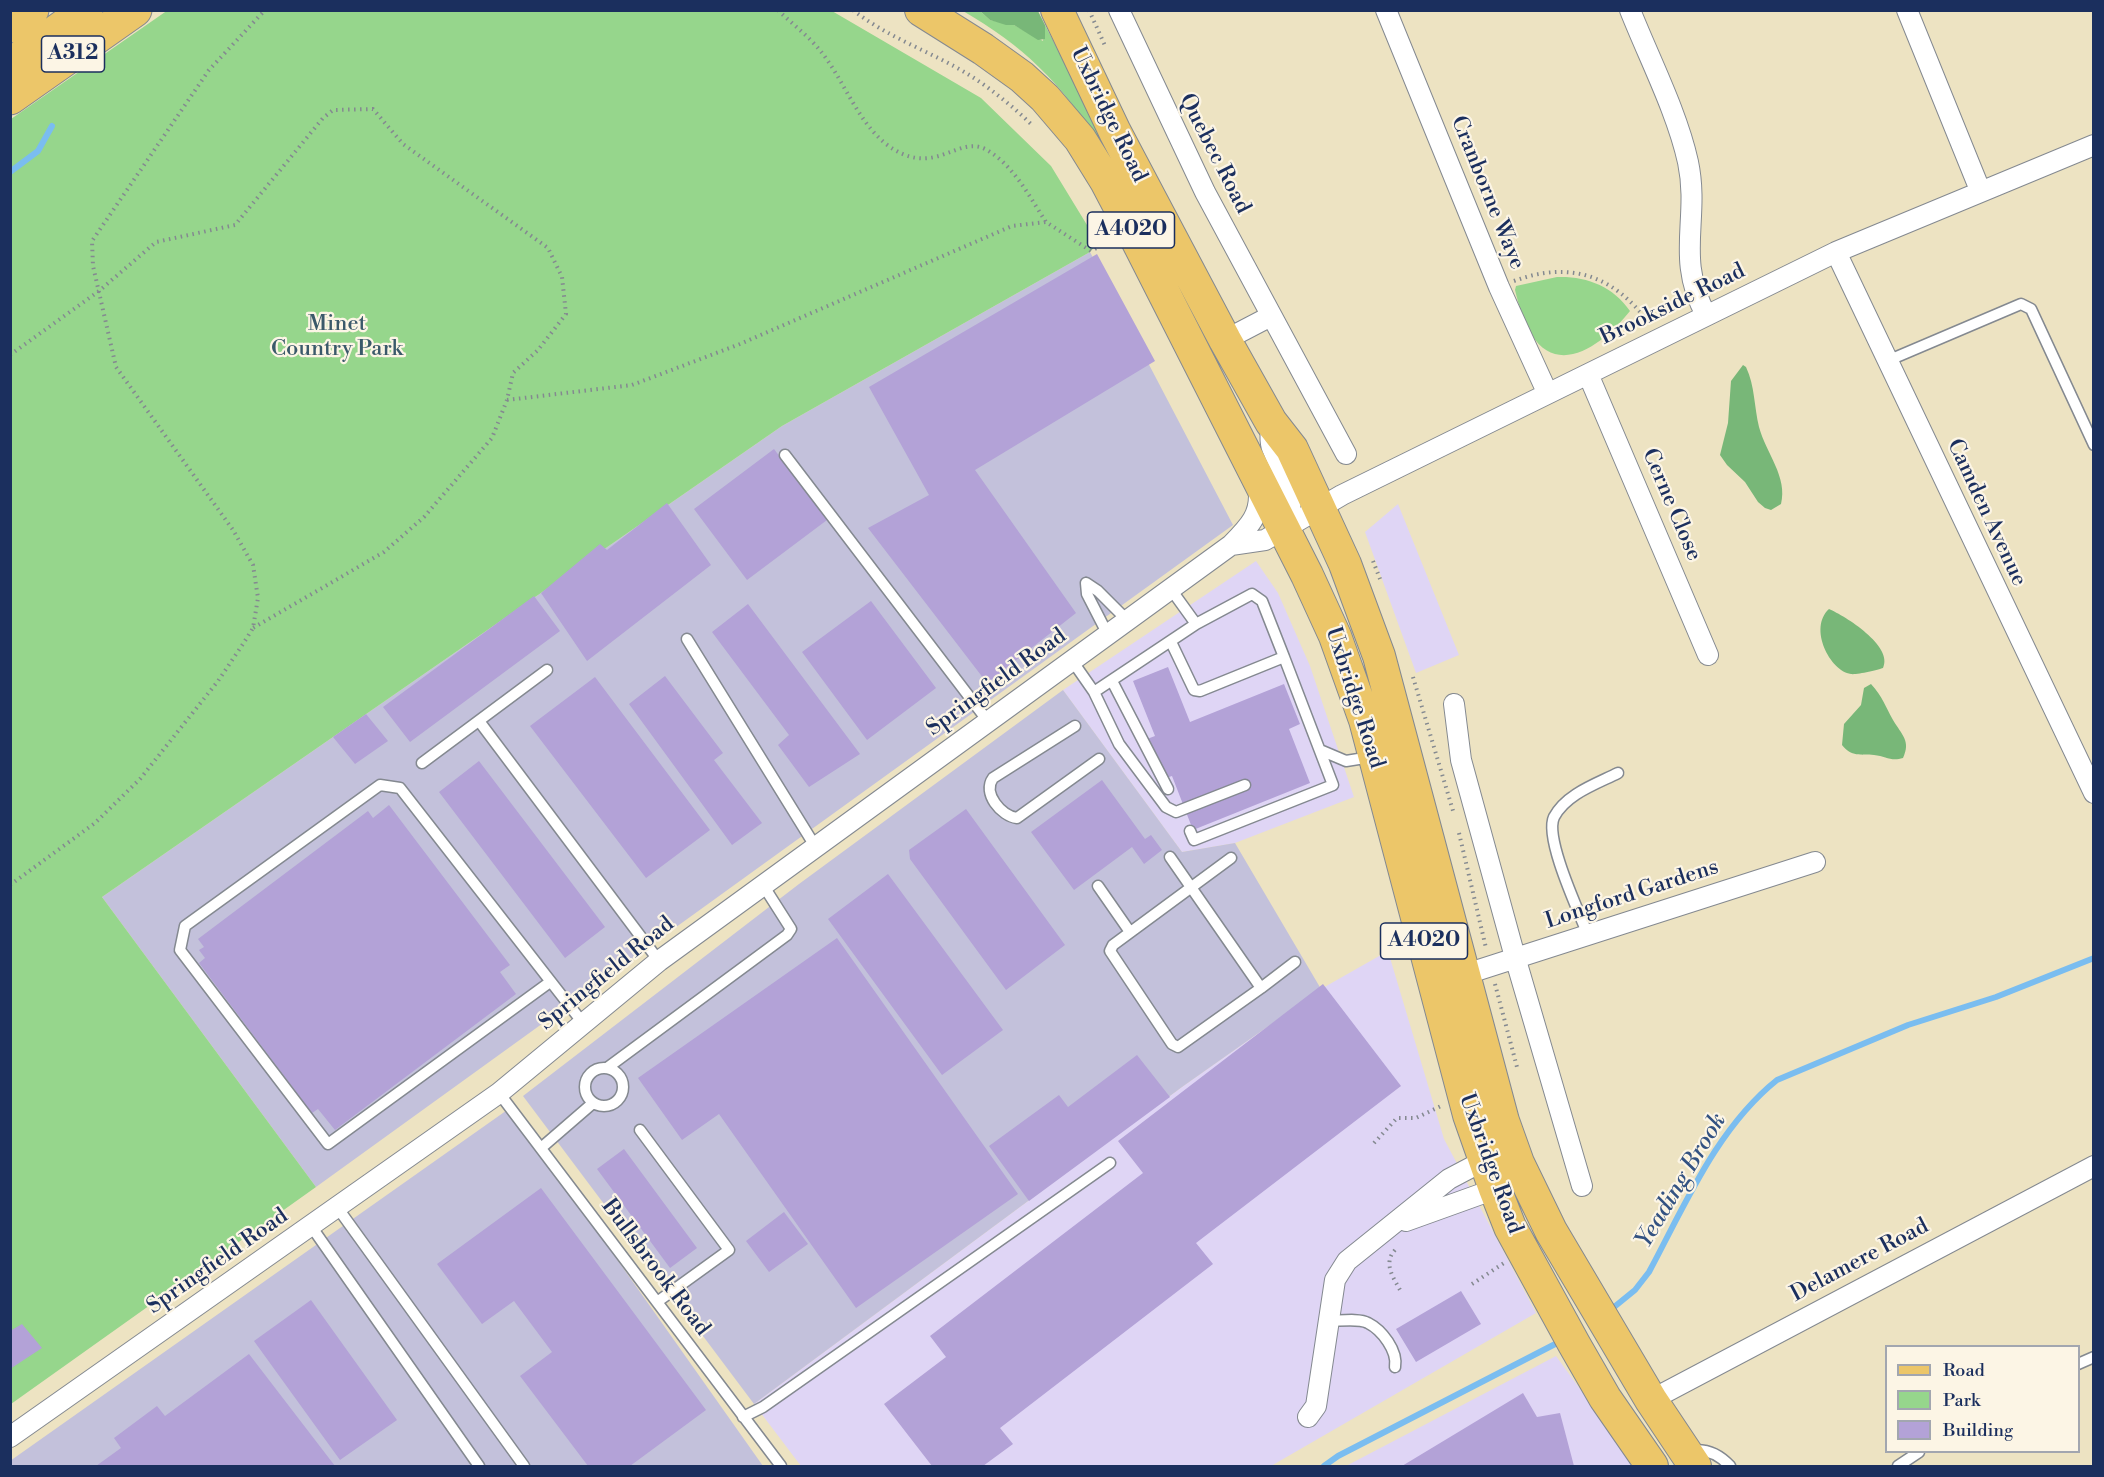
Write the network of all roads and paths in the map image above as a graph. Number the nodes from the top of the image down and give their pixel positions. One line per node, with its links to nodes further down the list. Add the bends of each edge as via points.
1 (32, 10): 13 (highway, A312)
2 (86, 10): 14 (highway, A312)
3 (135, 10): 15 (highway, A312)
4 (264, 10): 23 (path, via 208,70 92,241)
5 (778, 10): 19 (path, via 818,48 872,130 886,144 919,159 966,147 984,148 1011,170)
6 (853, 10): 16 (path, via 967,73)
7 (921, 10): 37 (main road, Uxbridge Road / A4020, via 1022,78 1080,139 1122,211)
8 (1057, 10): 27 (main road, Uxbridge Road / A4020, via 1111,124)
9 (1119, 10): 25 (street, Quebec Road, via 1180,142)
10 (1386, 10): 22 (street, Cranborne Waye)
11 (1630, 10): 24 (street, via 1687,161 1691,201 1688,262)
12 (1907, 10): 18 (street)
13 (10, 26)
14 (10, 64)
15 (10, 98)
16 (1039, 131)
17 (2094, 145): 18 (street, Brookside Road)
18 (1980, 190): 21 (street, Brookside Road)
19 (1046, 222): 20 (path, via 1091,251); 32 (path, via 1012,226 740,344 632,385)
20 (1115, 237)
21 (1836, 252): 24 (street, Brookside Road); 29 (street, Camden Avenue)
22 (1499, 287): 26 (path, via 1549,274 1577,272 1593,276 1640,310); 31 (street, Cranborne Waye)
23 (99, 291): 28 (path); 32 (path, via 156,242 235,225 333,110 373,109 403,144 548,248 562,277 566,314 538,350 513,373); 44 (path, via 116,367 233,530 253,565 258,598)
24 (1706, 315): 26 (street, Brookside Road)
25 (1271, 316): 27 (street); 35 (street, Quebec Road)
26 (1661, 338): 30 (street, Brookside Road)
27 (1225, 340): 33 (main road, Uxbridge Road / A4020)
28 (10, 355)
29 (1887, 360): 34 (lane, via 2021,304 2027,305); 65 (street, Camden Avenue)
30 (1588, 374): 31 (street, Brookside Road); 48 (street, Cerne Close)
31 (1548, 392): 38 (street, Brookside Road)
32 (507, 400): 44 (path, via 492,438 424,517 384,552)
33 (1270, 422): 38 (main road, Uxbridge Road / A4020, via 1292,449); 39 (street, via 1272,449 1292,490 1291,511)
34 (2094, 445)
35 (1346, 454)
36 (785, 455): 55 (lane)
37 (1254, 470): 39 (main road, Uxbridge Road / A4020); 40 (street, Springfield Road, via 1259,488 1258,511 1250,526)
38 (1319, 507): 39 (street, Brookside Road); 80 (main road, Uxbridge Road / A4020, via 1379,656)
39 (1284, 530): 40 (street, Springfield Road, via 1258,543); 59 (main road, Uxbridge Road / A4020, via 1335,636)
40 (1231, 545): 41 (street, Springfield Road)
41 (1170, 588): 42 (street, Springfield Road); 43 (lane)
42 (1126, 619): 45 (street, Springfield Road); 45 (lane, via 1086,583 1087,594)
43 (1196, 624): 47 (lane); 49 (lane, via 1243,597 1257,595)
44 (253, 628): 71 (path, via 218,681 140,779 95,823)
45 (1107, 633): 50 (street, Springfield Road)
46 (687, 639): 67 (lane)
47 (1171, 642): 49 (lane, via 1194,690 1200,691); 52 (lane)
48 (1708, 655)
49 (1284, 657): 58 (lane)
50 (1071, 659): 53 (lane); 55 (street, Springfield Road)
51 (547, 670): 56 (lane)
52 (1112, 681): 53 (lane); 64 (lane)
53 (1094, 692): 63 (lane, via 1119,744 1166,807 1176,812)
54 (1454, 704): 77 (street, via 1461,760)
55 (987, 720): 67 (street, Springfield Road)
56 (479, 721): 61 (lane); 78 (lane)
57 (1075, 726): 60 (lane, via 993,778 989,792 996,805 1017,818)
58 (1320, 750): 59 (lane, via 1346,761); 66 (lane, via 1333,785 1194,840)
59 (1374, 756): 93 (main road, Uxbridge Road / A4020, via 1469,1115)
60 (1099, 759)
61 (423, 763)
62 (1618, 773): 76 (lane, via 1574,796 1551,825 1556,850)
63 (1245, 785)
64 (1168, 789)
65 (2094, 793)
66 (1190, 831)
67 (815, 846): 72 (street, Springfield Road)
68 (1170, 857): 74 (lane)
69 (1231, 858): 74 (lane)
70 (1815, 862): 76 (street, Longford Gardens)
71 (10, 885)
72 (763, 885): 78 (street, Springfield Road); 85 (lane, via 789,922 791,929 787,935)
73 (1098, 886): 75 (lane)
74 (1192, 889): 75 (lane); 83 (lane)
75 (1131, 932): 83 (lane, via 1113,945 1113,959 1172,1044 1178,1047)
76 (1588, 935): 77 (street, Longford Gardens)
77 (1515, 957): 80 (street, Longford Gardens); 97 (street)
78 (659, 961): 84 (street, Springfield Road)
79 (1295, 962): 83 (lane)
80 (1463, 975): 94 (main road, Uxbridge Road / A4020)
81 (550, 982): 81 (lane, via 400,788 380,785 185,926 180,950 328,1144); 84 (lane)
82 (1495, 982): 86 (path)
83 (1261, 988)
84 (583, 1023): 87 (street, Springfield Road)
85 (607, 1068): 89 (lane, via 595,1071 586,1080 586,1093); 89 (lane, via 622,1079 621,1097 605,1107)
86 (1518, 1070)
87 (499, 1093): 92 (lane, Bullsbrook Road); 99 (street, Springfield Road)
88 (1450, 1102): 91 (path, via 1416,1118 1397,1118)
89 (593, 1103): 92 (lane)
90 (640, 1130): 105 (lane, via 729,1250)
91 (1374, 1143)
92 (541, 1148): 105 (lane, Bullsbrook Road)
93 (1485, 1160): 94 (street); 98 (main road, Uxbridge Road / A4020); 101 (street, via 1449,1179)
94 (1518, 1162): 98 (street); 107 (main road, Uxbridge Road / A4020, via 1551,1231)
95 (1110, 1163): 113 (lane, via 763,1407)
96 (2091, 1172): 112 (street, Delamere Road)
97 (1582, 1186)
98 (1495, 1189): 101 (street); 102 (main road, Uxbridge Road / A4020)
99 (337, 1207): 100 (street, Springfield Road); 120 (lane)
100 (311, 1226): 115 (street, Springfield Road); 119 (lane)
101 (1395, 1234): 104 (path, via 1389,1269); 106 (street, via 1347,1261 1335,1280)
102 (1523, 1251): 103 (path); 111 (main road, Uxbridge Road / A4020)
103 (1472, 1284)
104 (1400, 1290)
105 (657, 1302): 113 (lane, Bullsbrook Road)
106 (1329, 1321): 110 (lane, via 1367,1322 1386,1339 1396,1359); 114 (street, via 1316,1406)
107 (1617, 1343): 111 (main road, via 1598,1366); 112 (main road, Uxbridge Road / A4020)
108 (2094, 1357): 109 (lane)
109 (2080, 1364)
110 (1395, 1367)
111 (1587, 1368): 122 (main road, Uxbridge Road / A4020)
112 (1651, 1400): 117 (main road, Uxbridge Road / A4020)
113 (743, 1417): 121 (lane, Bullsbrook Road)
114 (1308, 1417)
115 (10, 1437)
116 (1918, 1453): 118 (lane)
117 (1685, 1462): 123 (lane, via 1704,1450)
118 (1899, 1466)
119 (479, 1467)
120 (524, 1467)
121 (780, 1467)
122 (1652, 1467)
123 (1730, 1467)

